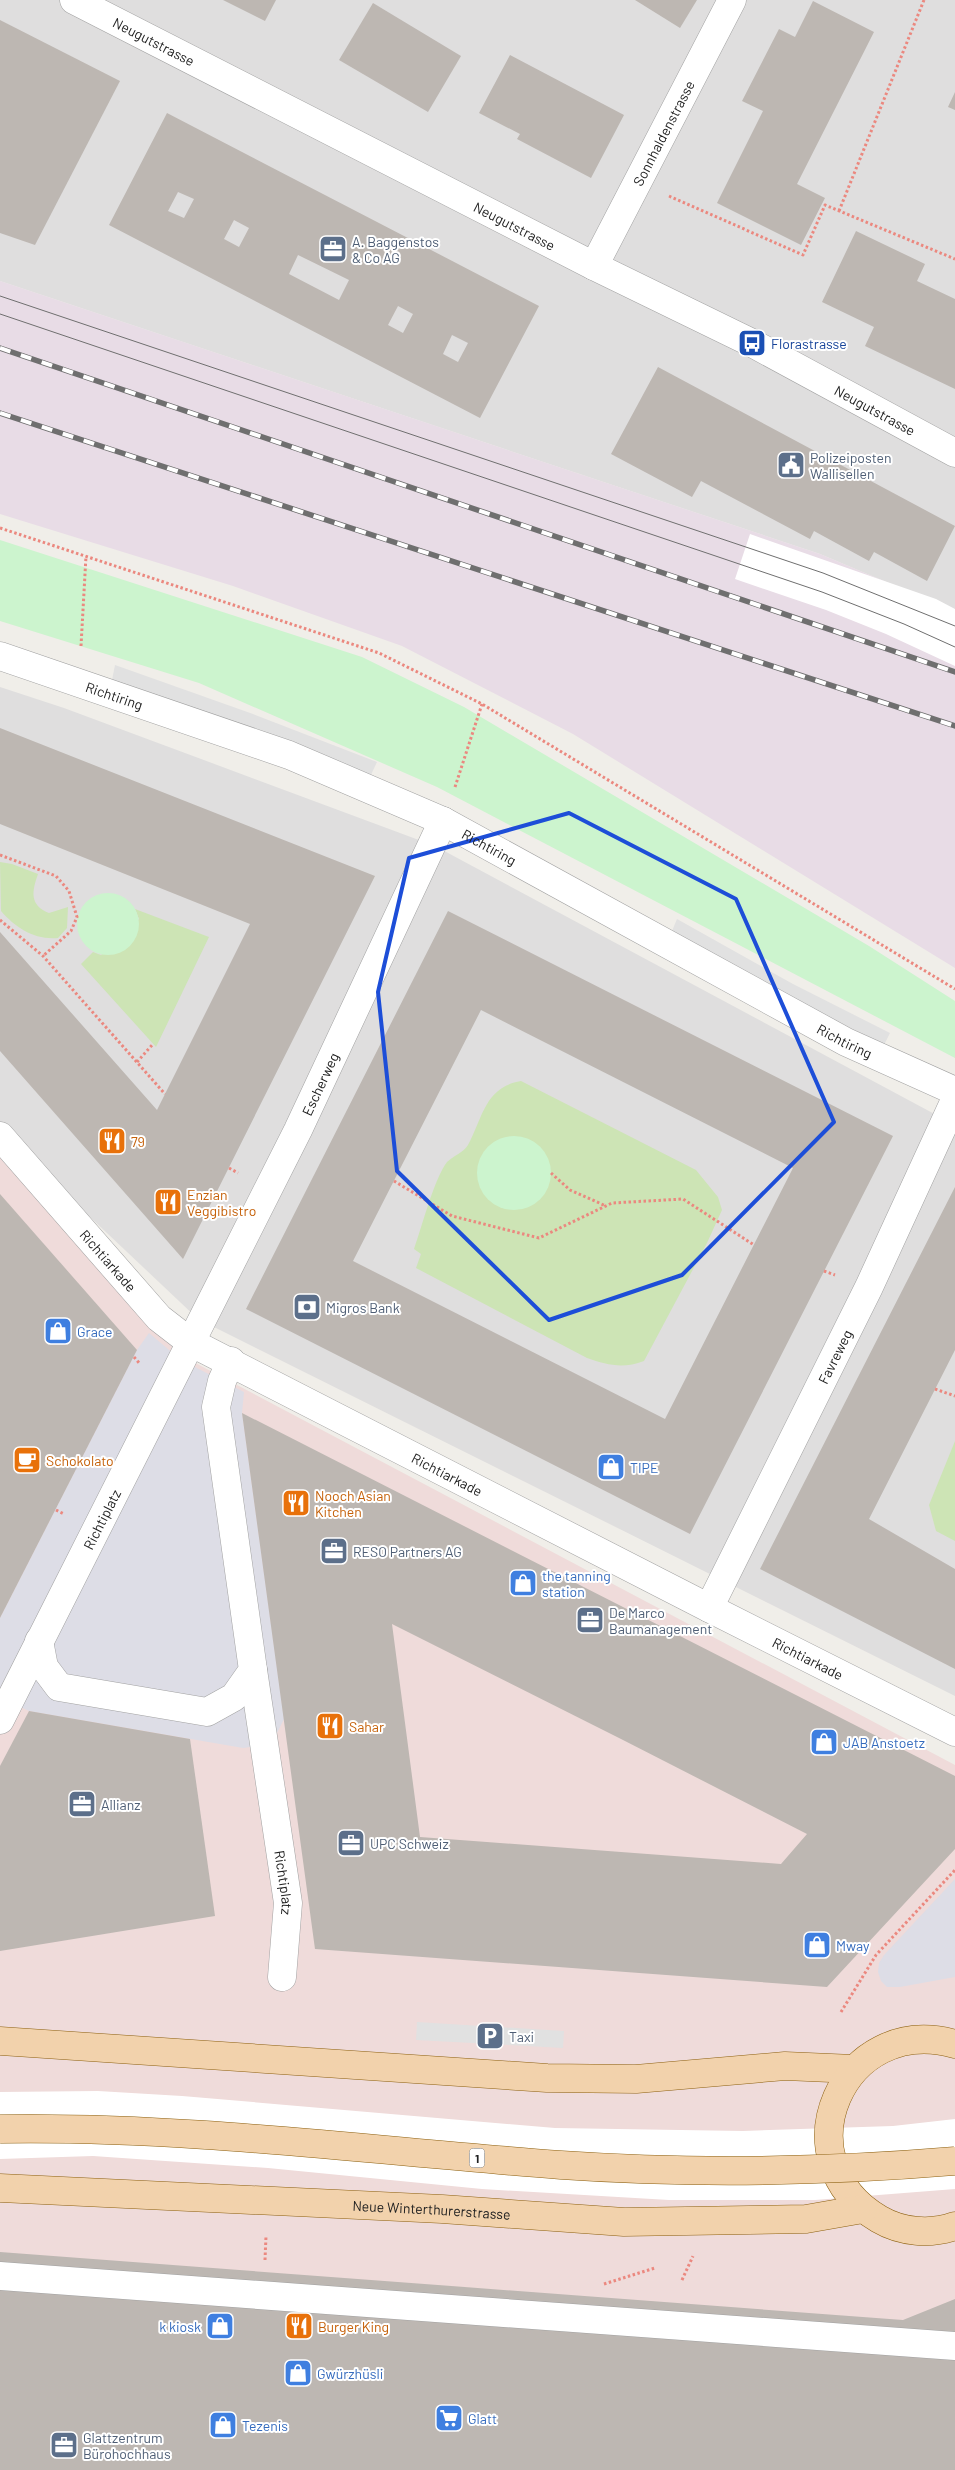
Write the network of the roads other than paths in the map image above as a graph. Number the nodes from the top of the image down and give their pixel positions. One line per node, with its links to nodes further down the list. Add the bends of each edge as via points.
1 (74, 0): 3 (street, Neugutstrasse)
2 (732, 0): 3 (street, Sonnhaldenstrasse)
3 (594, 266): 4 (street, Neugutstrasse, via 814,375)
4 (955, 453)
5 (0, 656): 6 (street, Richtiring, via 289,755)
6 (444, 821): 7 (street, Richtiring, via 846,1042); 10 (street, Escherweg, via 298,1130)
7 (955, 1091)
8 (955, 1100): 12 (street, Favreweg, via 869,1287)
9 (0, 1136): 10 (street, Richtiarkade, via 159,1318)
10 (190, 1342): 11 (street, Richtiarkade); 13 (street, Richtiplatz)
11 (231, 1361): 12 (street, Richtiarkade); 14 (street, Richtiplatz, via 216,1408)
12 (709, 1608): 16 (street, Richtiarkade)
13 (39, 1641): 14 (street, via 44,1667 59,1687 207,1712 234,1697); 15 (street, Richtiplatz)
14 (252, 1670): 17 (street, Richtiplatz, via 288,1903)
15 (0, 1720)
16 (955, 1732)
17 (282, 1977)
18 (0, 2041): 20 (main road, via 547,2078 636,2079 785,2066)
19 (955, 2044): 20 (main road, via 914,2039 889,2046 866,2058)
20 (854, 2069): 24 (main road, via 834,2102 828,2131 832,2160 839,2178)
21 (0, 2129): 22 (main road, 1, bridge, via 82,2128 194,2133 563,2165 666,2170 782,2171)
22 (955, 2161)
23 (0, 2188): 24 (main road, Neue Winterthurerstrasse, via 624,2222 806,2219)
24 (863, 2210): 25 (main road, via 888,2224 915,2231)
25 (955, 2226)
26 (0, 2276): 27 (street)
27 (955, 2346)

